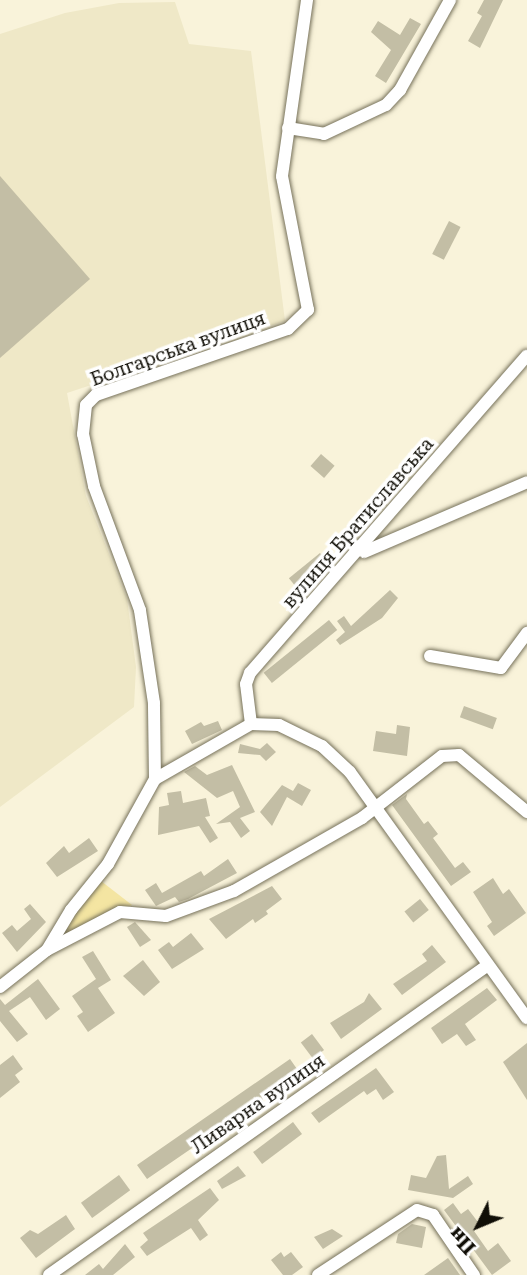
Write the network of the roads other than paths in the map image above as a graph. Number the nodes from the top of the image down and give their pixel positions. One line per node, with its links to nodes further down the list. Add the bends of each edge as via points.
1 (307, 0): 3 (street, Болгарська вулиця)
2 (450, 0): 3 (street, via 407,79 386,105 324,134)
3 (288, 128): 10 (street, Болгарська вулиця, via 282,176 308,310 288,330 96,395 82,417 94,486 140,610 154,703)
4 (527, 356): 6 (street, вулиця Братиславська)
5 (527, 482): 6 (street)
6 (358, 554): 9 (street, вулиця Братиславська, via 250,673 246,684)
7 (527, 633): 8 (street, via 501,668)
8 (430, 656)
9 (251, 724): 10 (street); 11 (street, via 279,725 322,746 342,763)
10 (155, 779): 13 (street, via 108,864 71,909)
11 (376, 808): 12 (street, via 383,798 442,756 459,755); 13 (street, via 234,891 166,916 120,912); 14 (street)
12 (527, 812)
13 (47, 950): 15 (street)
14 (488, 965): 16 (street); 17 (street, Ливарна вулиця)
15 (0, 987)
16 (527, 1018)
17 (49, 1275)
18 (318, 1275): 19 (street, via 417,1210 433,1215)
19 (474, 1275)

